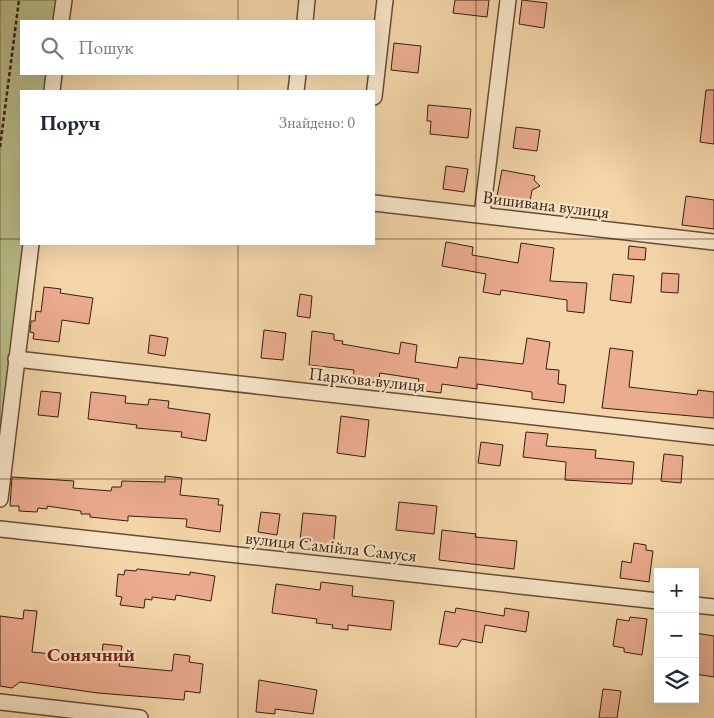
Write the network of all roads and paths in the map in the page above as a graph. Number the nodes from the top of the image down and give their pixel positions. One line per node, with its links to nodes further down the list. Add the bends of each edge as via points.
1 (18, 0): 13 (path)
2 (64, 0): 6 (street)
3 (307, 0): 7 (street)
4 (385, 0): 12 (street)
5 (508, 0): 15 (street)
6 (61, 20)
7 (305, 20)
8 (54, 75): 10 (street)
9 (298, 75): 11 (street)
10 (52, 90)
11 (296, 90)
12 (375, 90)
13 (0, 147)
14 (375, 203): 15 (street, Вишивана вулиця)
15 (482, 215): 16 (street, Вишивана вулиця)
16 (714, 242)
17 (31, 245): 18 (street)
18 (16, 359): 19 (street, Паркова вулиця); 20 (street)
19 (714, 437)
20 (0, 499)
21 (0, 529): 22 (street, вулиця Самійла Самуся)
22 (654, 601)
23 (699, 605): 24 (street)
24 (714, 607)
25 (0, 702): 26 (street)
26 (140, 718)

